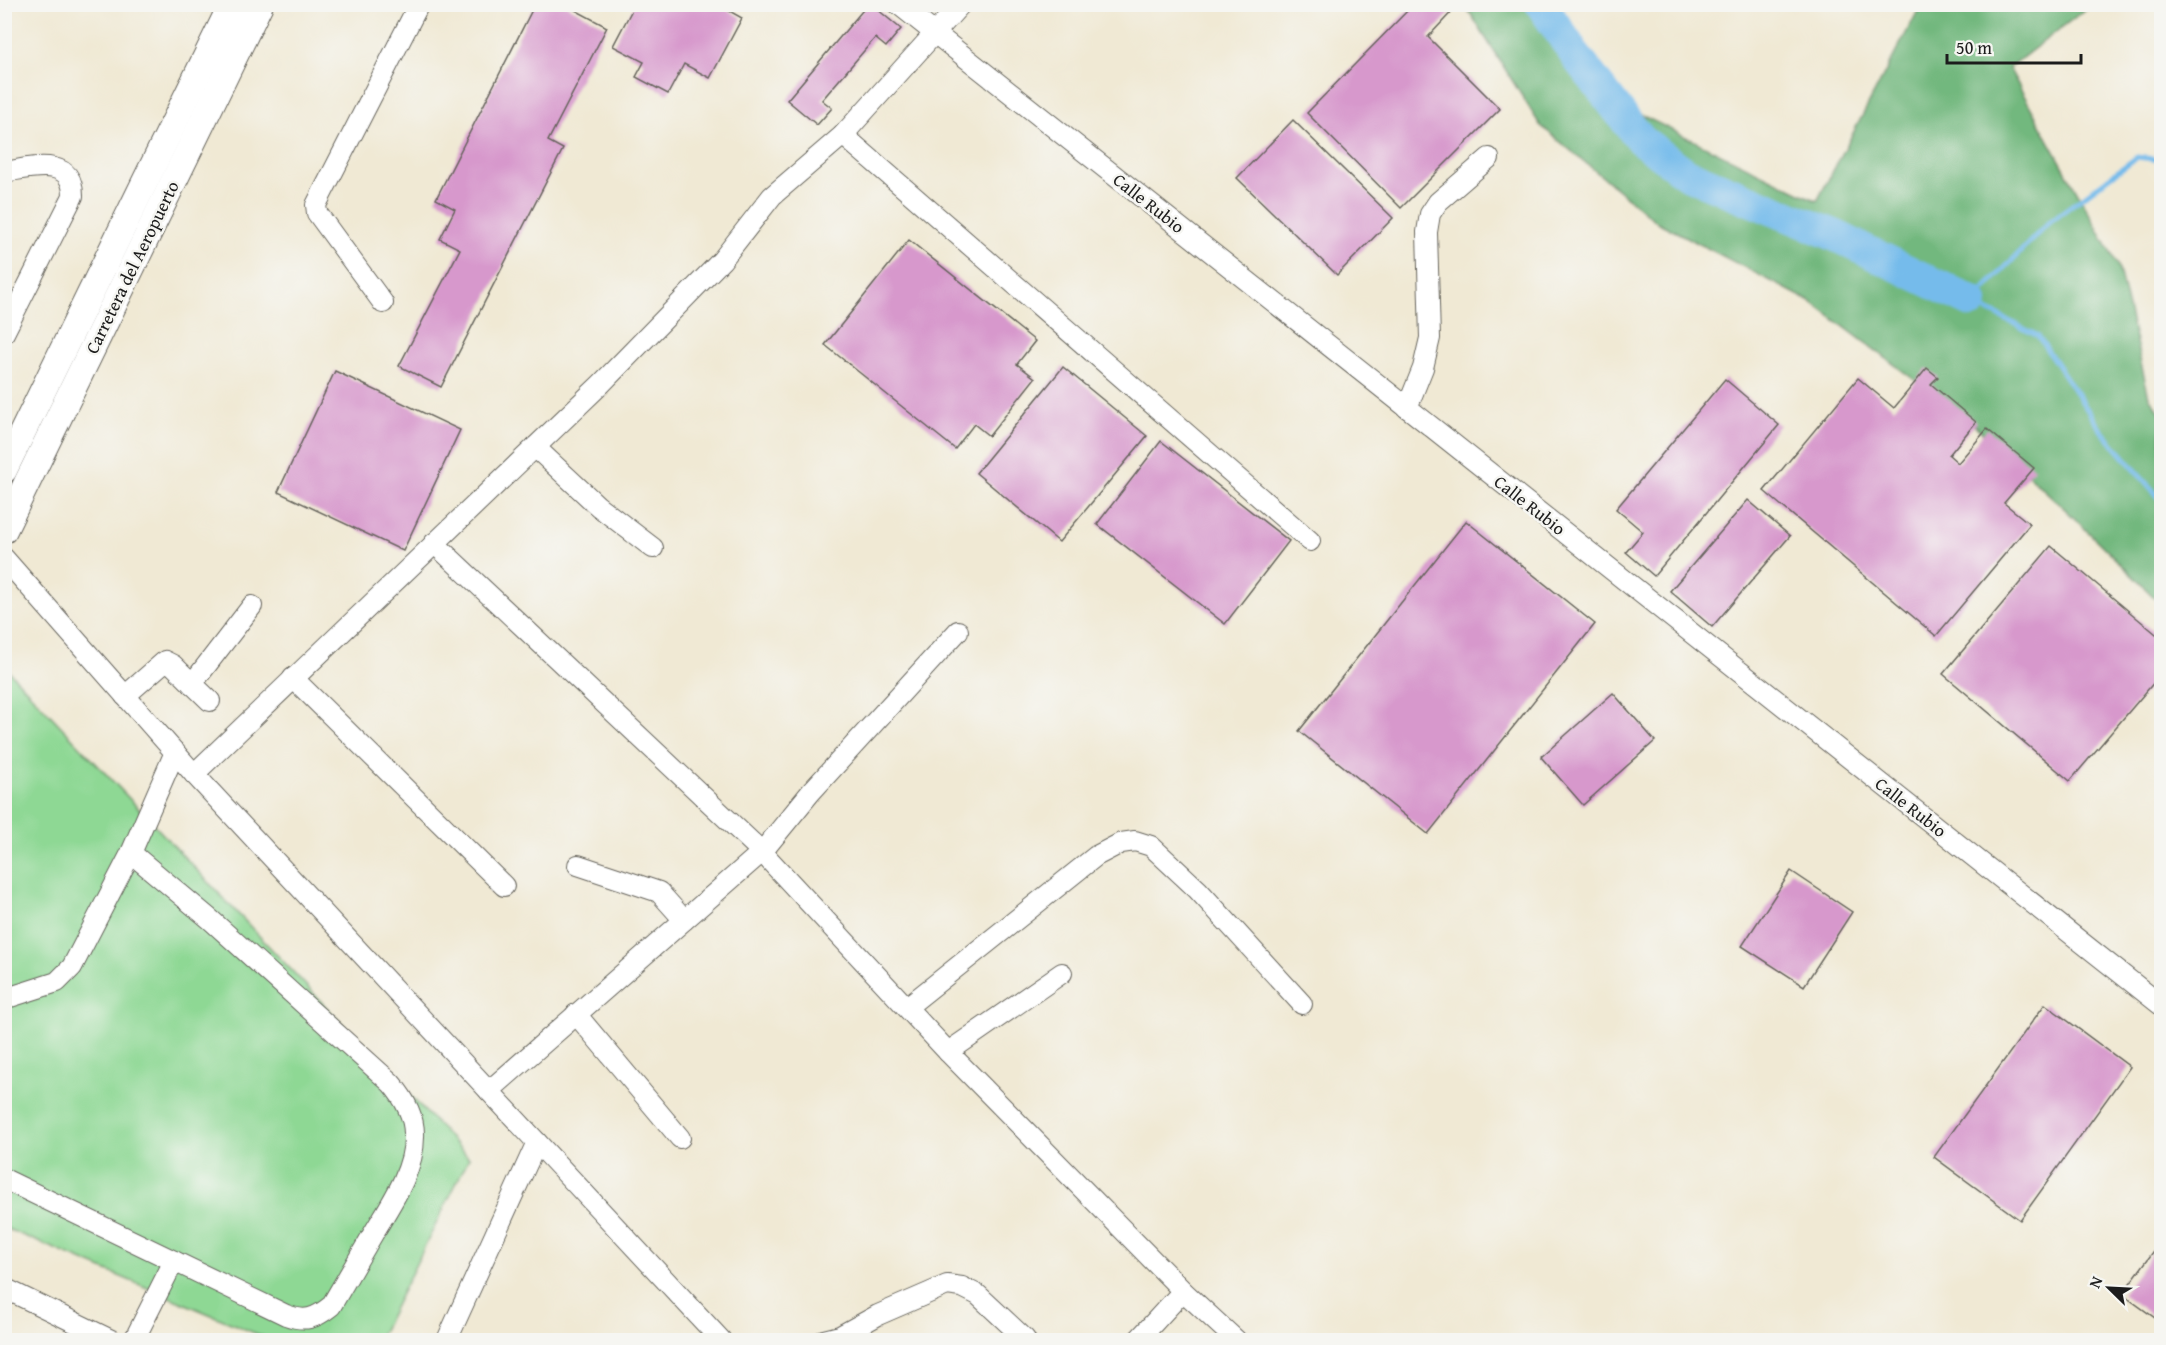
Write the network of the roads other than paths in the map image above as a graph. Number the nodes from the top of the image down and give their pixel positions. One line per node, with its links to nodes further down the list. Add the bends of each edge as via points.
1 (419, 4): 10 (street, via 316,205 317,213)
2 (898, 4): 6 (street, Calle Rubio)
3 (961, 4): 6 (street)
4 (229, 10): 5 (main road); 14 (main road, Carretera del Aeropuerto)
5 (255, 16): 15 (main road, Carretera del Aeropuerto)
6 (934, 34): 7 (street); 12 (street, Calle Rubio)
7 (843, 135): 13 (street, via 772,196 690,295); 16 (street)
8 (1489, 158): 12 (street, via 1438,202 1430,214 1430,338)
9 (4, 172): 11 (street, via 55,168 72,181 74,196)
10 (383, 303)
11 (4, 333)
12 (1407, 408): 36 (street, Calle Rubio)
13 (535, 447): 17 (street); 18 (street, via 598,506)
14 (4, 470)
15 (4, 530)
16 (1310, 541)
17 (434, 543): 22 (street); 28 (street)
18 (652, 548)
19 (4, 558): 24 (street)
20 (252, 606): 23 (street)
21 (958, 631): 28 (street, via 811,792)
22 (293, 678): 27 (street); 31 (street)
23 (192, 684): 24 (street, via 165,661); 25 (street)
24 (125, 696): 26 (street)
25 (210, 701)
26 (175, 752): 27 (street); 29 (street)
27 (194, 774): 40 (street)
28 (762, 852): 32 (street); 37 (street)
29 (131, 854): 34 (street, via 65,976); 44 (street, via 211,920 391,1083 409,1109 415,1134 399,1190 331,1306 320,1315 309,1320 286,1315)
30 (578, 865): 32 (street, via 659,892)
31 (504, 886)
32 (684, 920): 38 (street)
33 (1062, 973): 39 (street)
34 (4, 999)
35 (1302, 1005): 37 (street, via 1198,890 1151,846 1135,841 1121,843 1096,856)
36 (2162, 1006)
37 (907, 1007): 39 (street)
38 (576, 1014): 40 (street); 41 (street)
39 (948, 1052): 46 (street)
40 (489, 1091): 42 (street)
41 (680, 1138)
42 (537, 1142): 50 (street); 51 (street)
43 (4, 1179): 44 (street)
44 (174, 1261): 49 (street)
45 (4, 1288): 48 (street)
46 (1183, 1291): 53 (street); 54 (street)
47 (1025, 1339): 52 (street, via 978,1295 947,1285)
48 (111, 1341)
49 (134, 1341)
50 (447, 1341)
51 (721, 1341)
52 (824, 1341)
53 (1138, 1341)
54 (1236, 1341)

